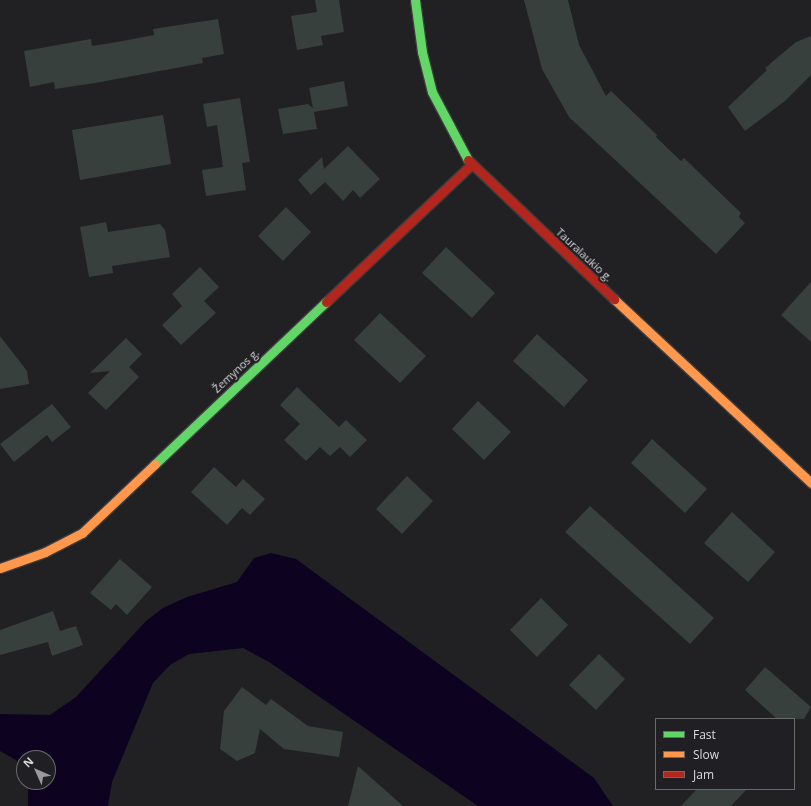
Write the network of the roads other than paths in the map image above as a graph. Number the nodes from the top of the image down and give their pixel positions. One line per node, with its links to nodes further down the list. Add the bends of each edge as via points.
1 (415, 0): 2 (street, Tauralaukio g., via 422,52 432,92 452,135)
2 (471, 165): 3 (street, Tauralaukio g.); 4 (street, Žemynos g., via 82,533 44,552)
3 (811, 483)
4 (0, 568)

